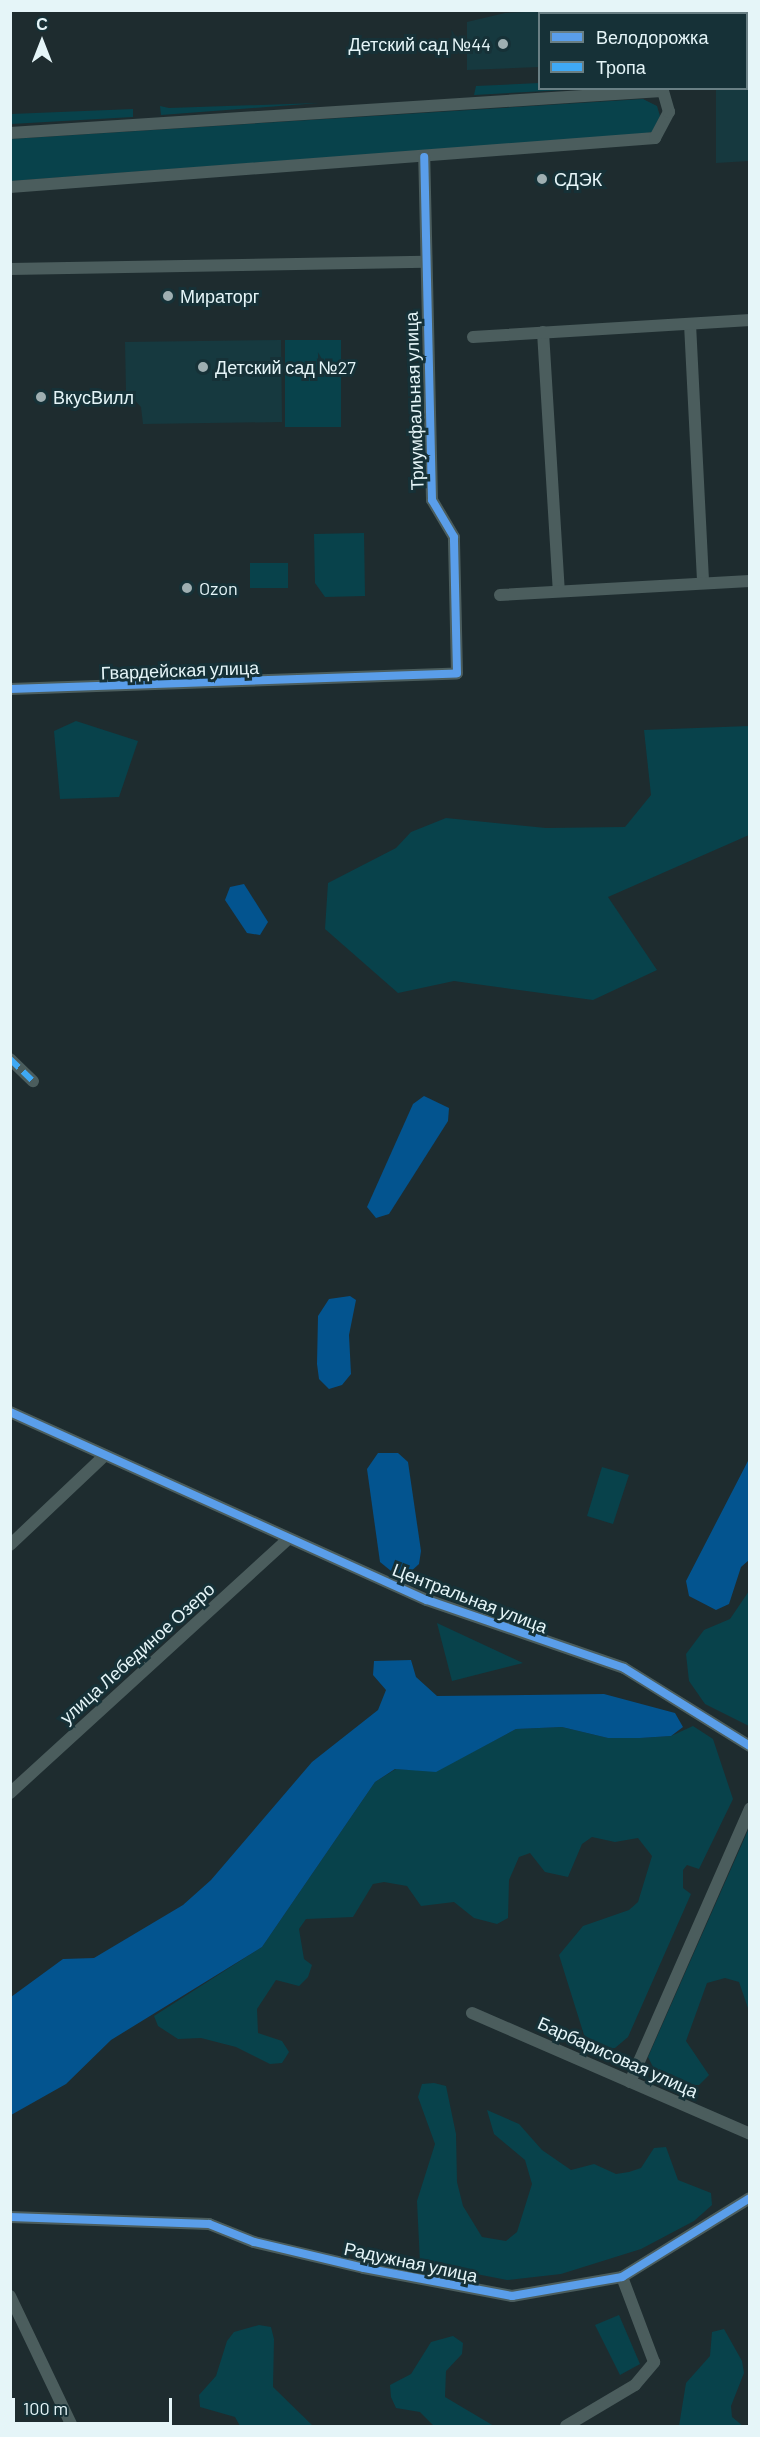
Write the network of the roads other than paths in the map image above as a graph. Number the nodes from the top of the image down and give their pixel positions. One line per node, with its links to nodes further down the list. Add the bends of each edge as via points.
1 (662, 90): 2 (street); 3 (street, via 669,112 655,138)
2 (10, 133)
3 (424, 157): 4 (street); 5 (street, Триумфальная улица)
4 (10, 187)
5 (424, 262): 6 (street); 15 (street, Триумфальная улица, via 432,500 454,537)
6 (10, 269)
7 (750, 320): 8 (street)
8 (690, 324): 9 (street); 12 (street)
9 (543, 332): 10 (street); 13 (street)
10 (473, 337)
11 (750, 581): 12 (street)
12 (703, 584): 13 (street)
13 (558, 591): 14 (street)
14 (500, 595)
15 (457, 673): 16 (street, Гвардейская улица)
16 (10, 690)
17 (10, 1059): 18 (street)
18 (33, 1081)
19 (10, 1412): 20 (street, Центральная улица)
20 (104, 1456): 21 (street, Центральная улица); 22 (street)
21 (287, 1540): 23 (street, Центральная улица, via 505,1630 624,1668); 24 (street, улица Лебединое Озеро)
22 (10, 1545)
23 (750, 1746)
24 (10, 1793)
25 (750, 1808): 27 (street)
26 (472, 2013): 27 (street, Барбарисовая улица)
27 (630, 2082): 28 (street, Барбарисовая улица)
28 (750, 2134)
29 (750, 2198): 31 (street, Радужная улица)
30 (10, 2217): 31 (street, Радужная улица, via 209,2224 254,2242 512,2296)
31 (622, 2277): 34 (street, via 654,2362 635,2385)
32 (10, 2296): 33 (street)
33 (72, 2427)
34 (566, 2427)

